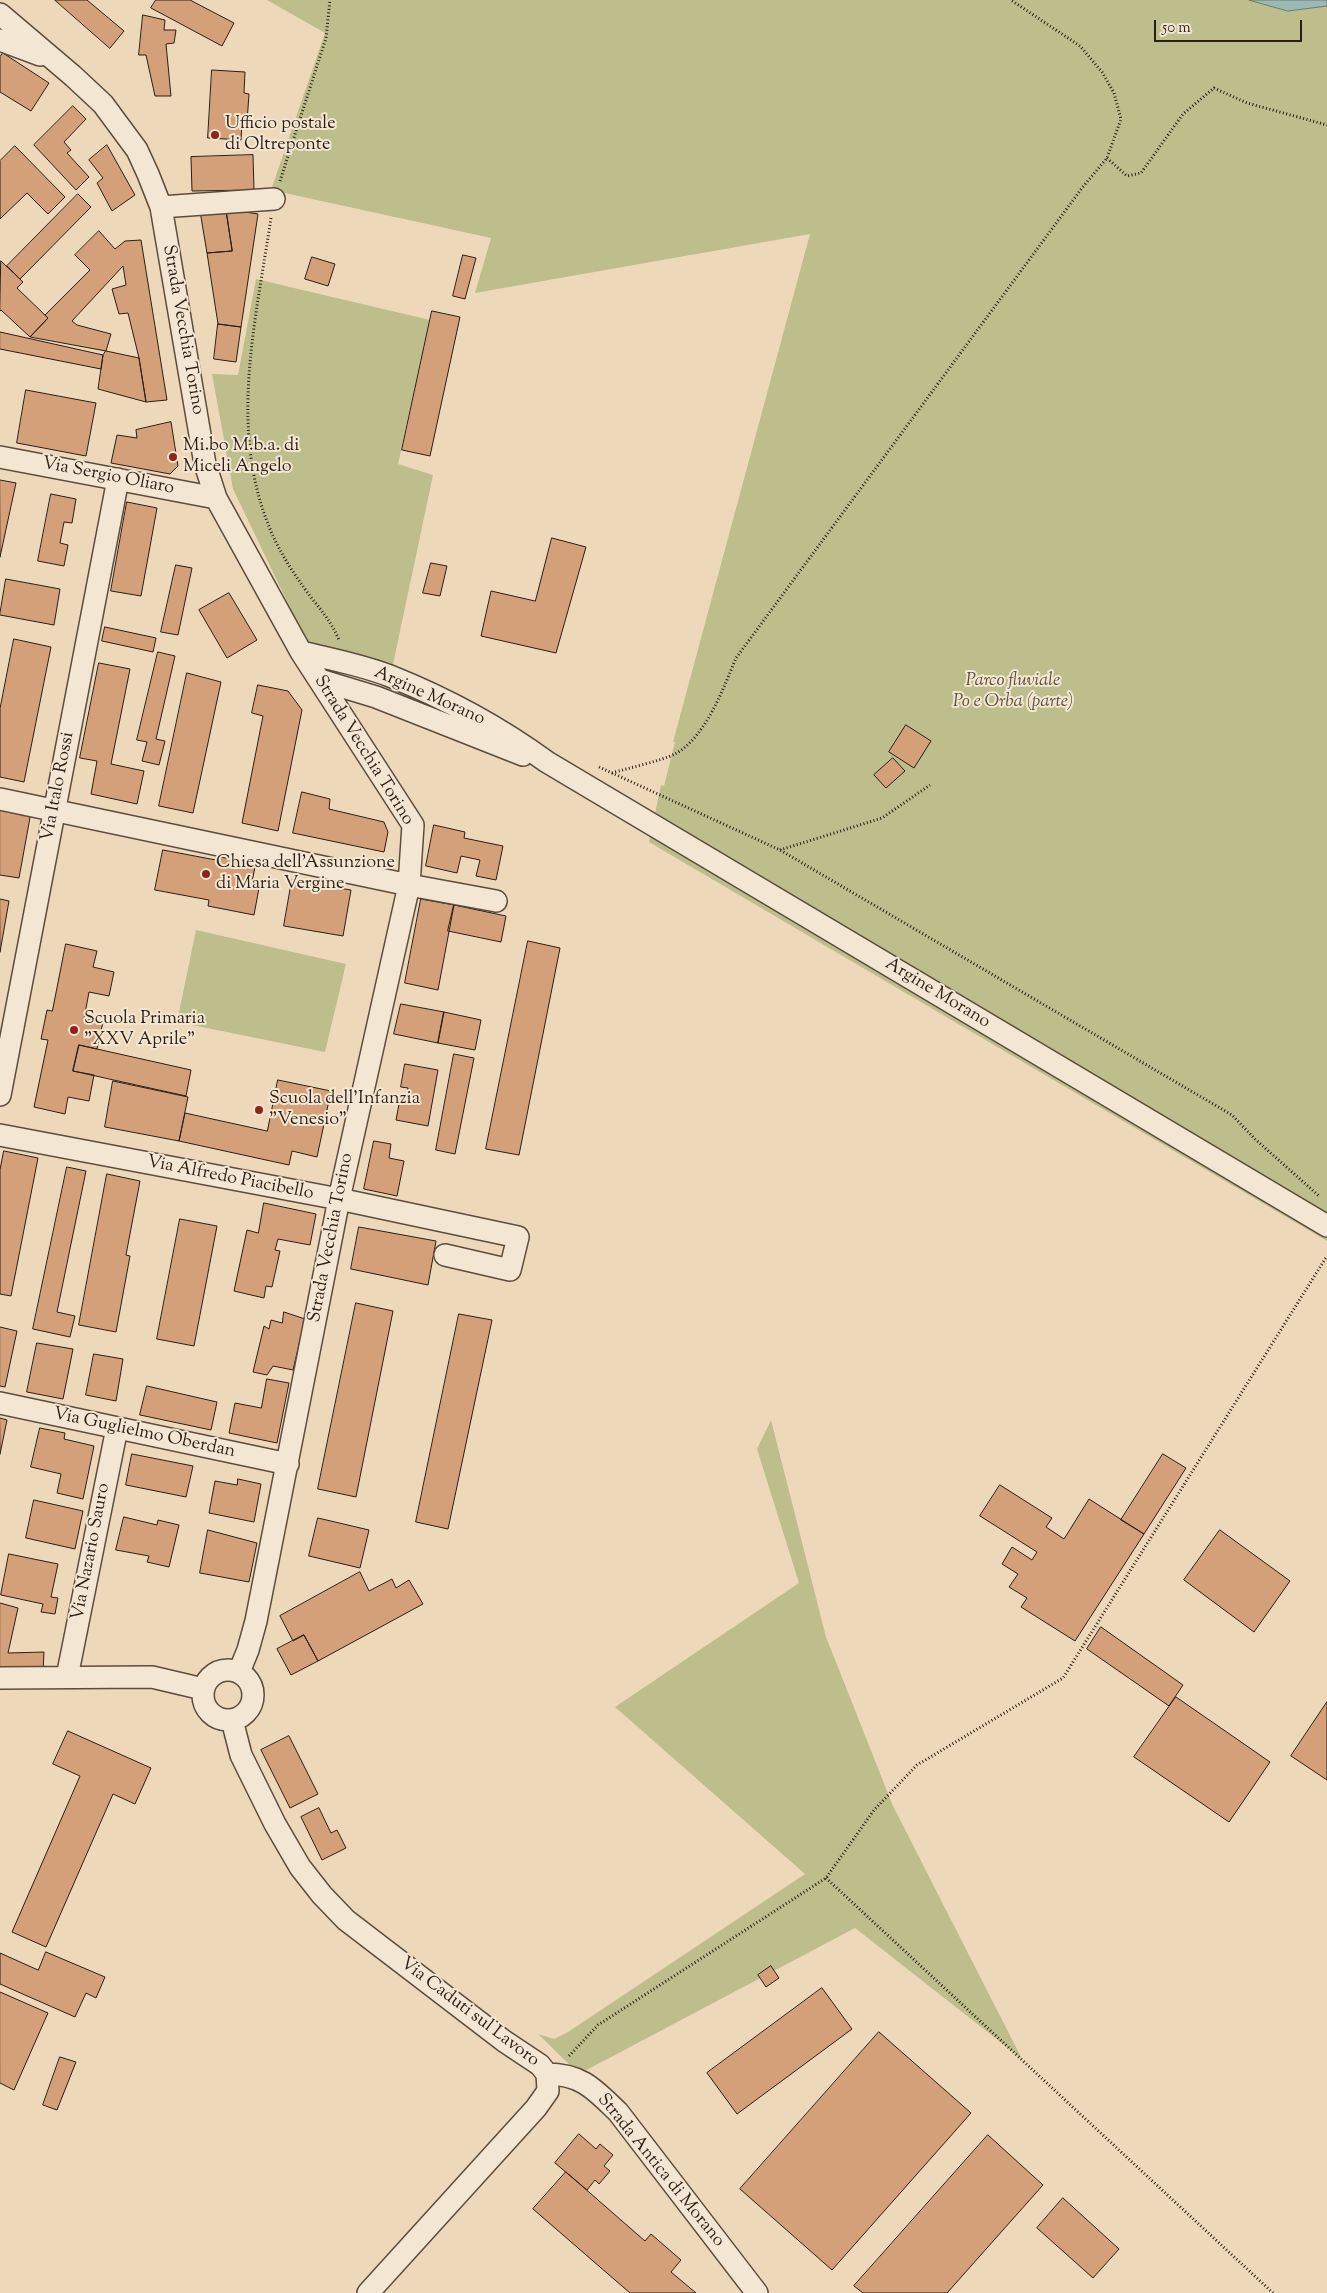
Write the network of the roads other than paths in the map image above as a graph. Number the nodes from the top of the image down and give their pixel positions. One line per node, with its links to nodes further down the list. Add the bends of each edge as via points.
1 (0, 14): 3 (street, Strada Vecchia Torino)
2 (0, 40): 3 (street)
3 (54, 60): 5 (street, Strada Vecchia Torino, via 103,104 137,150)
4 (274, 199): 5 (street)
5 (161, 207): 8 (street, Strada Vecchia Torino, via 206,464)
6 (0, 457): 7 (street, Via Sergio Oliaro)
7 (118, 479): 8 (street, Via Sergio Oliaro); 13 (street, Via Italo Rossi)
8 (216, 498): 9 (street, Strada Vecchia Torino)
9 (301, 652): 10 (street, Strada Vecchia Torino); 11 (street, Argine Morano, via 389,676 478,717)
10 (320, 680): 11 (street, Argine Morano, via 376,697); 14 (street, Strada Vecchia Torino, via 413,824)
11 (555, 767): 19 (street, Argine Morano)
12 (0, 799): 13 (street)
13 (54, 810): 14 (street); 16 (street, Via Italo Rossi)
14 (409, 885): 15 (street); 18 (street, Strada Vecchia Torino)
15 (496, 901)
16 (0, 1095)
17 (0, 1135): 18 (street, Via Alfredo Piacibello)
18 (339, 1199): 20 (street, Via Alfredo Piacibello, via 518,1237 510,1270); 23 (street, Strada Vecchia Torino)
19 (1327, 1226)
20 (445, 1255)
21 (0, 1403): 22 (street, Via Guglielmo Oberdan)
22 (117, 1428): 23 (street, Via Guglielmo Oberdan); 25 (street, Via Nazario Sauro)
23 (288, 1464): 24 (street, Strada Vecchia Torino, via 256,1621)
24 (239, 1672): 27 (street, via 217,1672); 28 (street, via 251,1683 254,1698 247,1713)
25 (67, 1677): 26 (street); 27 (street, via 152,1677)
26 (0, 1678)
27 (203, 1689): 28 (street, via 205,1706 210,1712 216,1718)
28 (232, 1720): 29 (street, Via Caduti sul Lavoro, via 241,1755 275,1824 300,1867 322,1895 346,1920)
29 (547, 2074): 30 (street, Via Caduti sul Lavoro, via 548,2091 536,2108); 31 (street, Strada Antica di Morano, via 568,2075 580,2080 618,2112)
30 (368, 2293)
31 (757, 2293)

